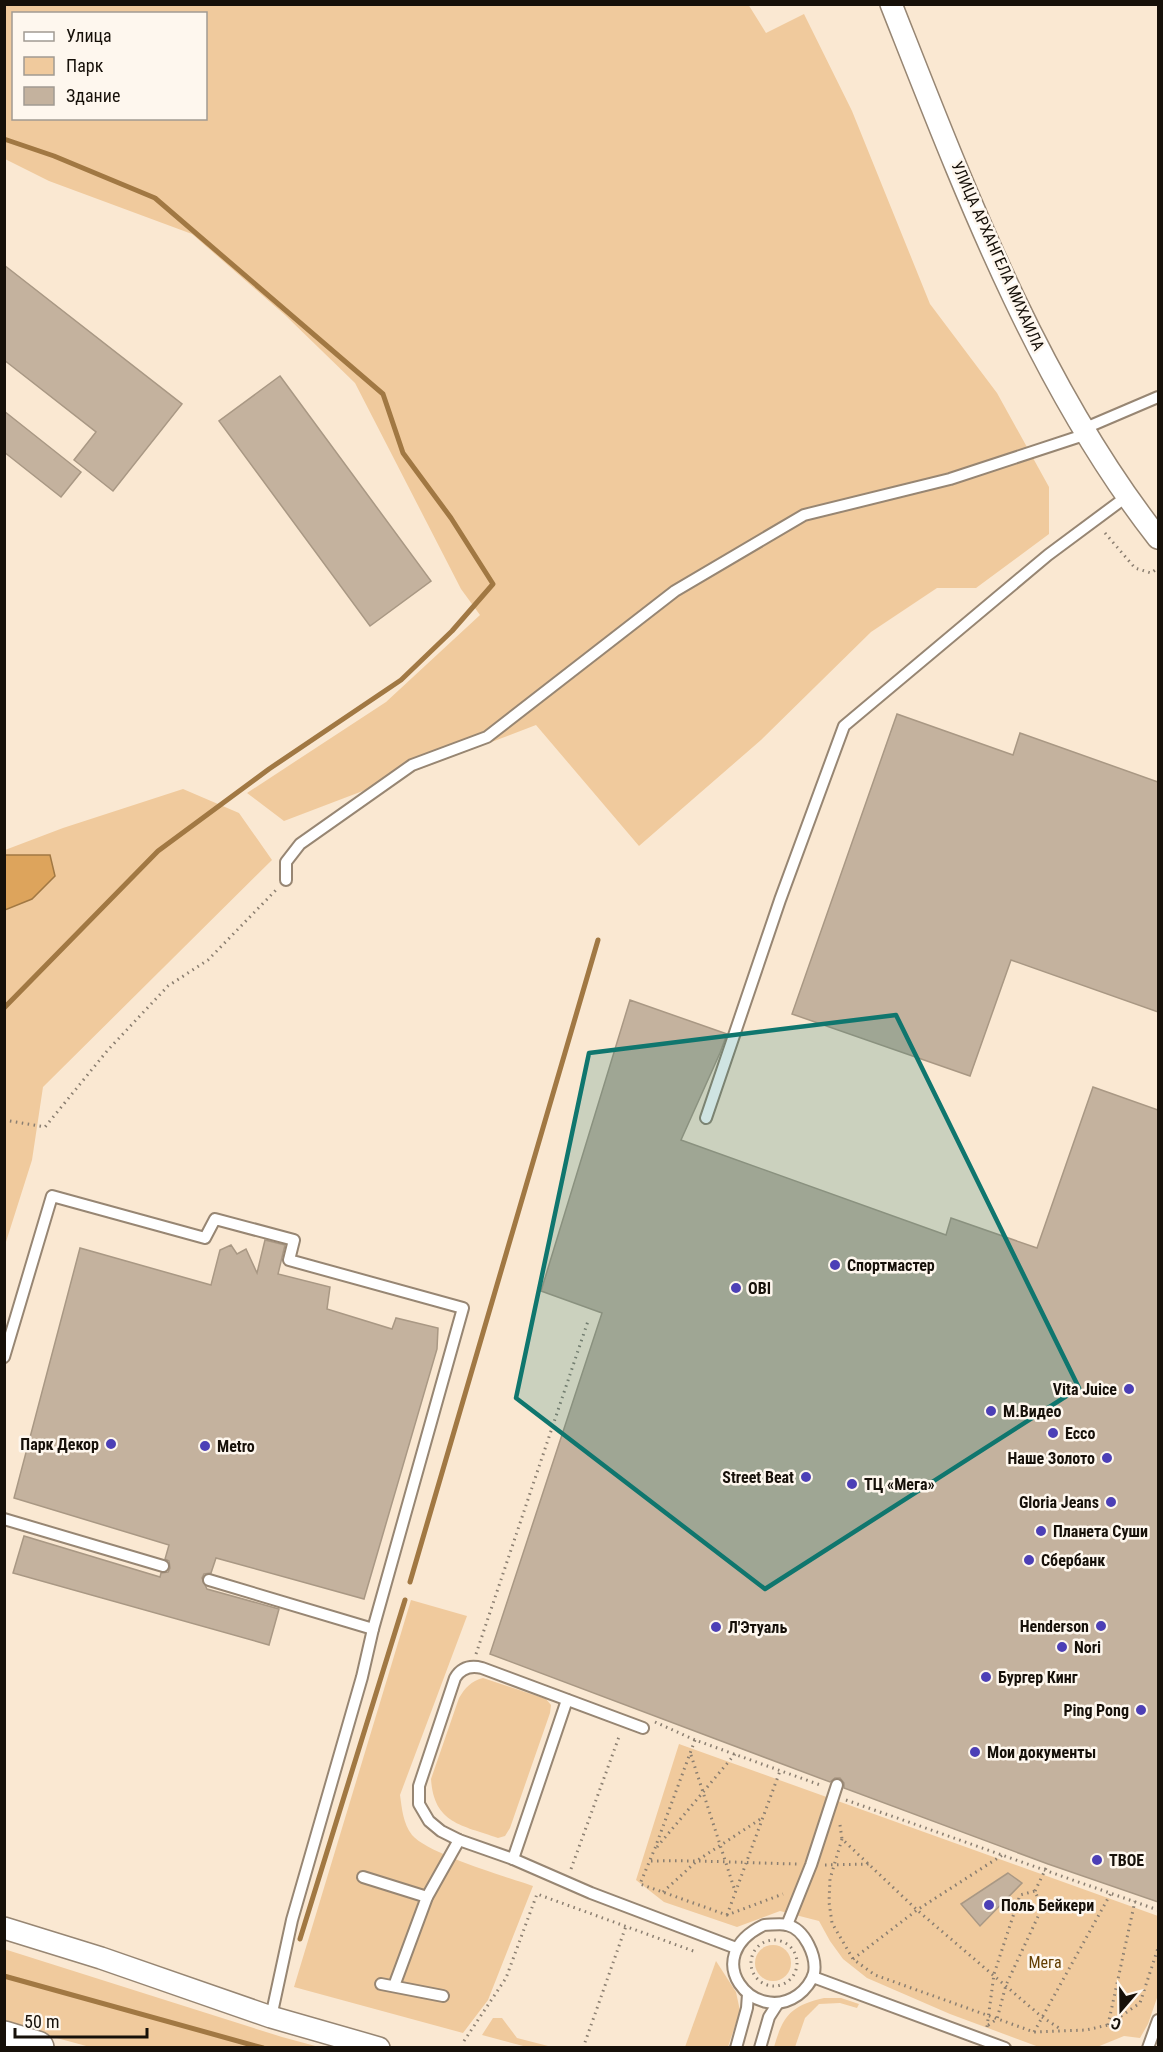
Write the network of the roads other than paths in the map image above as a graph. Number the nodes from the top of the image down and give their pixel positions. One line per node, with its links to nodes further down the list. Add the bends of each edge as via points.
1 (891, 4): 3 (street, УЛИЦА АРХАНГЕЛА МИХАИЛА, via 985,232 1037,346)
2 (1158, 397): 3 (lane)
3 (1085, 432): 4 (street, УЛИЦА АРХАНГЕЛА МИХАИЛА); 6 (lane, via 950,479 804,515 675,591 487,737 412,765 300,844 286,862)
4 (1126, 497): 5 (street, УЛИЦА АРХАНГЕЛА МИХАИЛА); 7 (lane, via 1048,555 844,726)
5 (1158, 538)
6 (286, 880)
7 (706, 1118)
8 (4, 1356): 12 (lane, via 52,1196 206,1238 215,1219 294,1240 289,1260 463,1308)
9 (4, 1519): 10 (lane)
10 (163, 1566)
11 (209, 1580): 12 (lane)
12 (373, 1629): 29 (lane, via 292,1920)
13 (567, 1700): 14 (lane); 16 (lane, via 477,1667 464,1668 457,1674 419,1786 419,1804 429,1821); 17 (lane)
14 (643, 1728)
15 (836, 1790): 20 (lane)
16 (459, 1840): 17 (lane); 19 (lane)
17 (513, 1859): 22 (lane)
18 (363, 1877): 19 (lane)
19 (427, 1897): 25 (lane)
20 (787, 1924): 22 (lane, via 764,1925 744,1937); 23 (lane, via 805,1940 815,1966)
21 (4, 1928): 29 (street)
22 (736, 1948): 26 (lane, via 732,1967)
23 (813, 1977): 28 (lane, via 802,1992); 36 (lane)
24 (381, 1984): 25 (lane)
25 (394, 1986): 27 (lane)
26 (748, 1994): 28 (lane); 34 (lane)
27 (443, 1996)
28 (778, 2003): 35 (lane, via 769,2017)
29 (271, 2017): 33 (street)
30 (1158, 2020): 37 (lane)
31 (4, 2038): 32 (main road)
32 (38, 2048)
33 (379, 2048)
34 (736, 2048)
35 (760, 2048)
36 (1005, 2048)
37 (1148, 2048)

